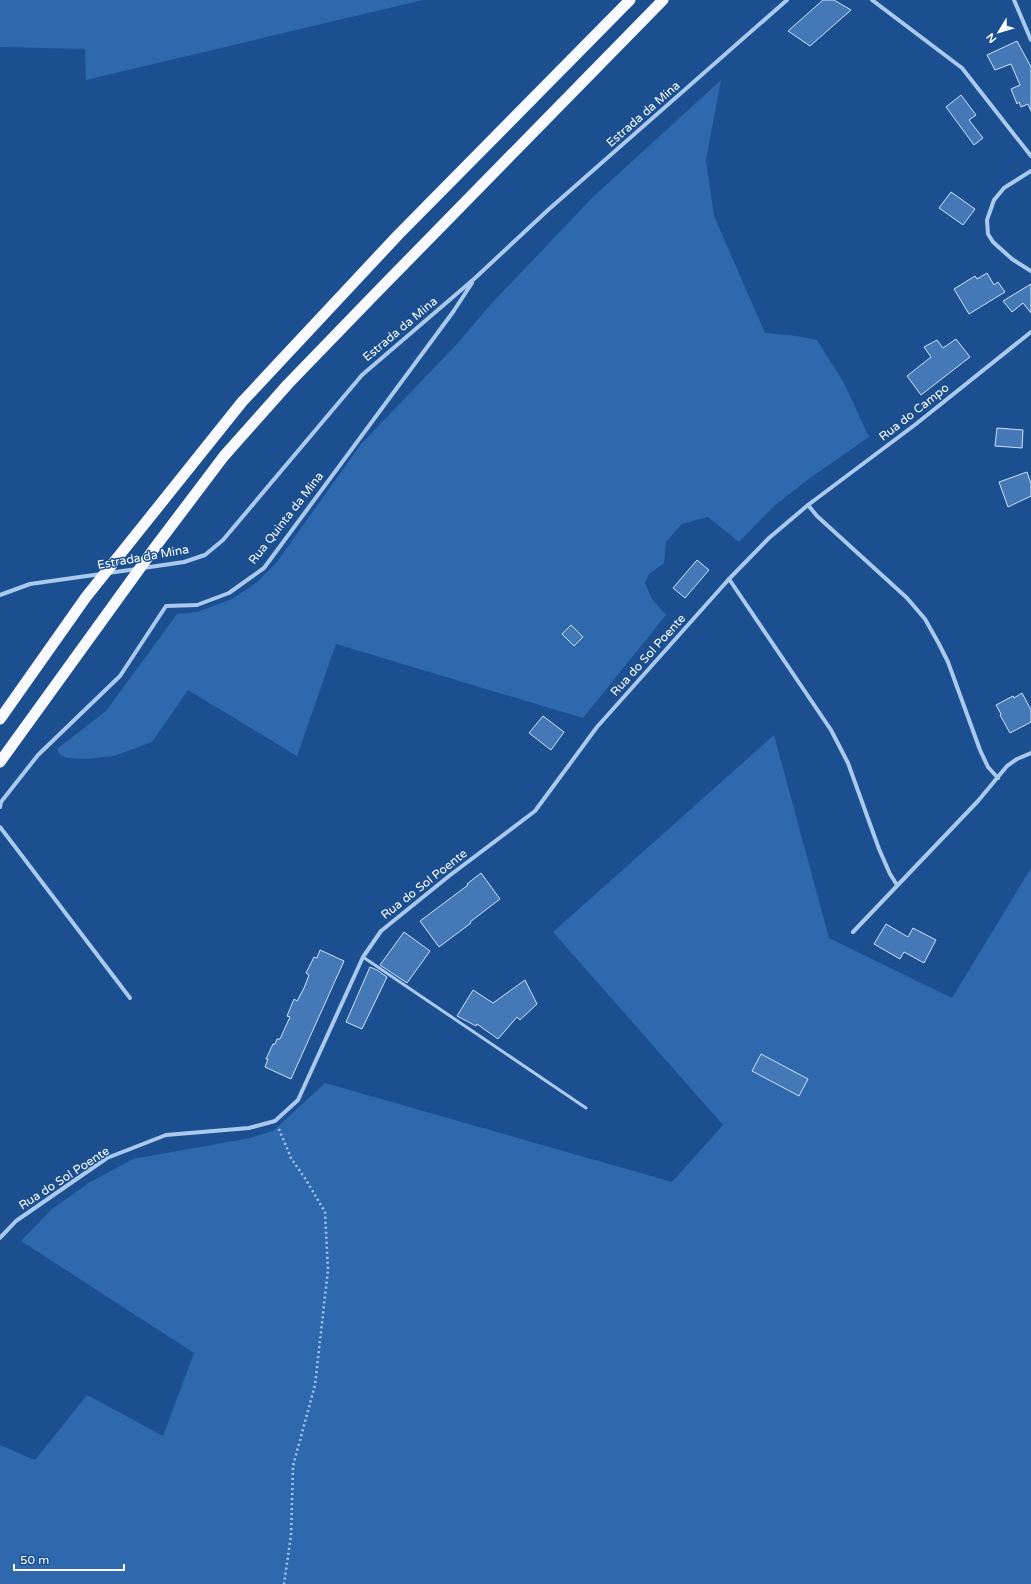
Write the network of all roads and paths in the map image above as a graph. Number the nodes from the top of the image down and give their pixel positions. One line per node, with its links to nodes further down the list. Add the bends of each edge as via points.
1 (630, 0): 15 (highway, via 398,235 242,402 86,597)
2 (663, 0): 17 (highway, via 288,384 224,456)
3 (787, 0): 10 (street, Estrada da Mina, via 548,210)
4 (872, 0): 7 (street, via 962,68)
5 (1014, 0): 6 (street)
6 (1031, 40)
7 (1031, 156)
8 (1031, 171): 9 (street, via 1004,188 994,200 987,220 988,234 993,242)
9 (1031, 271)
10 (474, 279): 14 (street, Estrada da Mina, via 362,375 223,540 205,555 184,562 30,584); 19 (street, Rua Quinta da Mina, via 453,312 264,568 229,593 197,605 166,606 120,676 38,755 1,802)
11 (1031, 332): 12 (street, Rua do Campo, via 916,424)
12 (808, 505): 13 (street, Rua do Sol Poente, via 769,538); 18 (street, via 907,598 924,619 948,662 980,750 988,767)
13 (729, 579): 21 (street, via 831,730 848,763 882,855); 23 (street, Rua do Sol Poente, via 597,727 535,811 388,924)
14 (0, 595)
15 (0, 719)
16 (1031, 753): 18 (street, via 1012,763)
17 (0, 762)
18 (998, 778): 21 (street)
19 (0, 807)
20 (0, 828): 24 (street)
21 (897, 885): 22 (street)
22 (853, 932)
23 (363, 957): 25 (lane); 26 (street, Rua do Sol Poente, via 298,1100)
24 (130, 998)
25 (586, 1108)
26 (275, 1121): 27 (street, Rua do Sol Poente, via 249,1128 166,1135 107,1158 16,1221); 28 (path, via 291,1158 325,1212 328,1270 315,1385 293,1466 291,1535)
27 (0, 1238)
28 (284, 1584)

